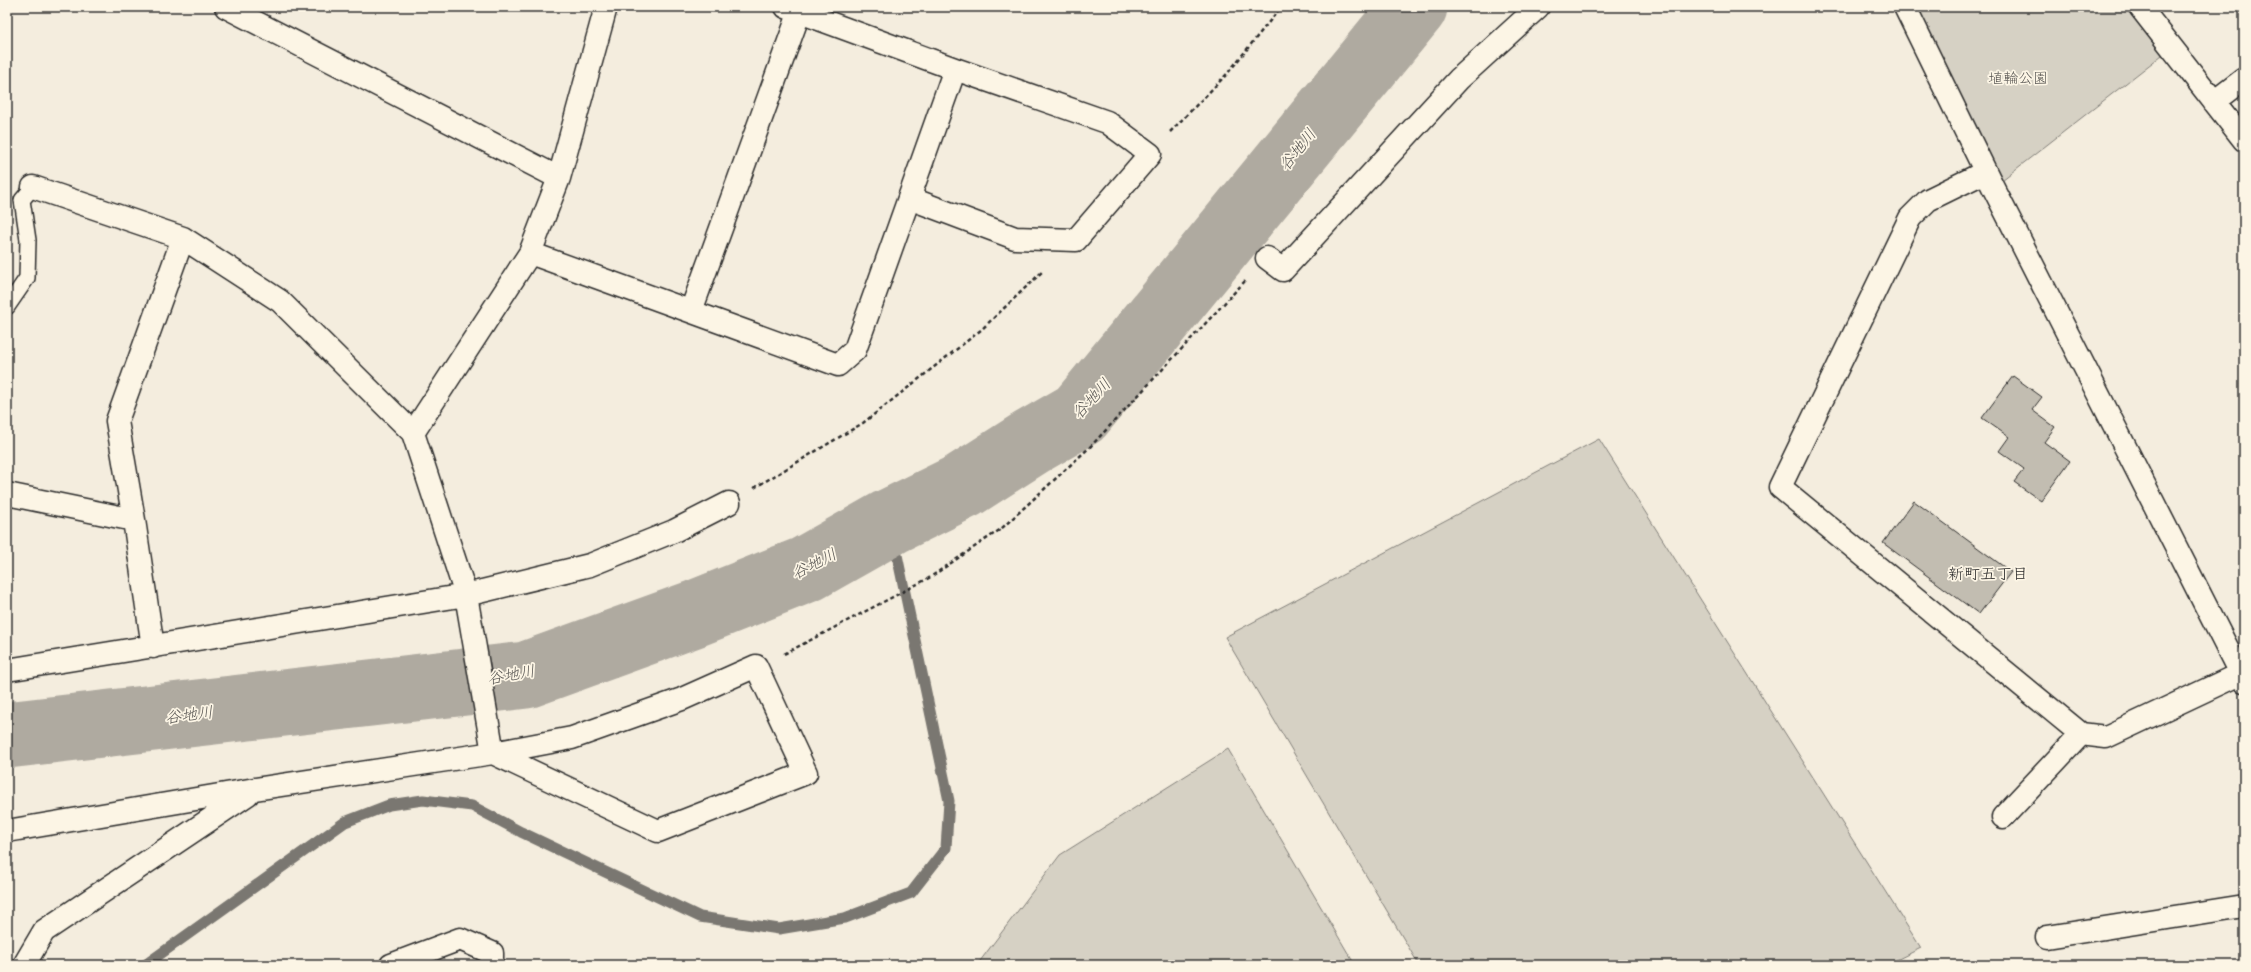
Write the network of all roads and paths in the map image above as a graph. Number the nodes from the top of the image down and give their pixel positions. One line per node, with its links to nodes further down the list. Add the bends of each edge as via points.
1 (226, 7): 14 (street)
2 (606, 7): 14 (street)
3 (1281, 7): 12 (path, via 1227,74)
4 (1538, 7): 20 (street, via 1459,79 1283,270)
5 (2140, 7): 10 (street)
6 (1908, 8): 13 (street)
7 (793, 9): 8 (street); 22 (street)
8 (955, 69): 12 (street, via 1107,122); 16 (street)
9 (2244, 79): 10 (street)
10 (2214, 102): 11 (street)
11 (2244, 140)
12 (1150, 154): 18 (street)
13 (1985, 172): 31 (street); 32 (street, via 1928,200 1910,218 1780,487)
14 (559, 178): 19 (street)
15 (33, 187): 17 (street); 21 (lane, via 22,200 28,240 27,278)
16 (909, 198): 18 (street, via 1015,238); 22 (street, via 855,350 838,365)
17 (183, 238): 23 (street, via 280,300); 26 (street, via 117,421)
18 (1076, 240): 25 (path, via 981,330 863,424)
19 (530, 253): 22 (street); 23 (street)
20 (1267, 258): 29 (path, via 1091,446 1001,529 929,578 802,646)
21 (7, 307)
22 (691, 311)
23 (413, 433): 27 (street)
24 (7, 494): 26 (street)
25 (729, 503): 27 (street, via 674,531 590,565)
26 (134, 520): 28 (street)
27 (466, 595): 28 (street); 33 (street)
28 (153, 647): 30 (street)
29 (756, 666): 33 (street, via 682,699 572,738); 33 (street, via 806,774 658,831)
30 (7, 670)
31 (2243, 676): 32 (street, via 2106,737)
32 (2081, 734): 35 (street)
33 (492, 746): 34 (street)
34 (255, 788): 36 (street); 39 (street, via 44,931)
35 (2004, 816)
36 (7, 831)
37 (2244, 906): 38 (street)
38 (2047, 937)
39 (24, 965)
40 (391, 965): 41 (street, via 460,939 492,954)
41 (492, 965)

